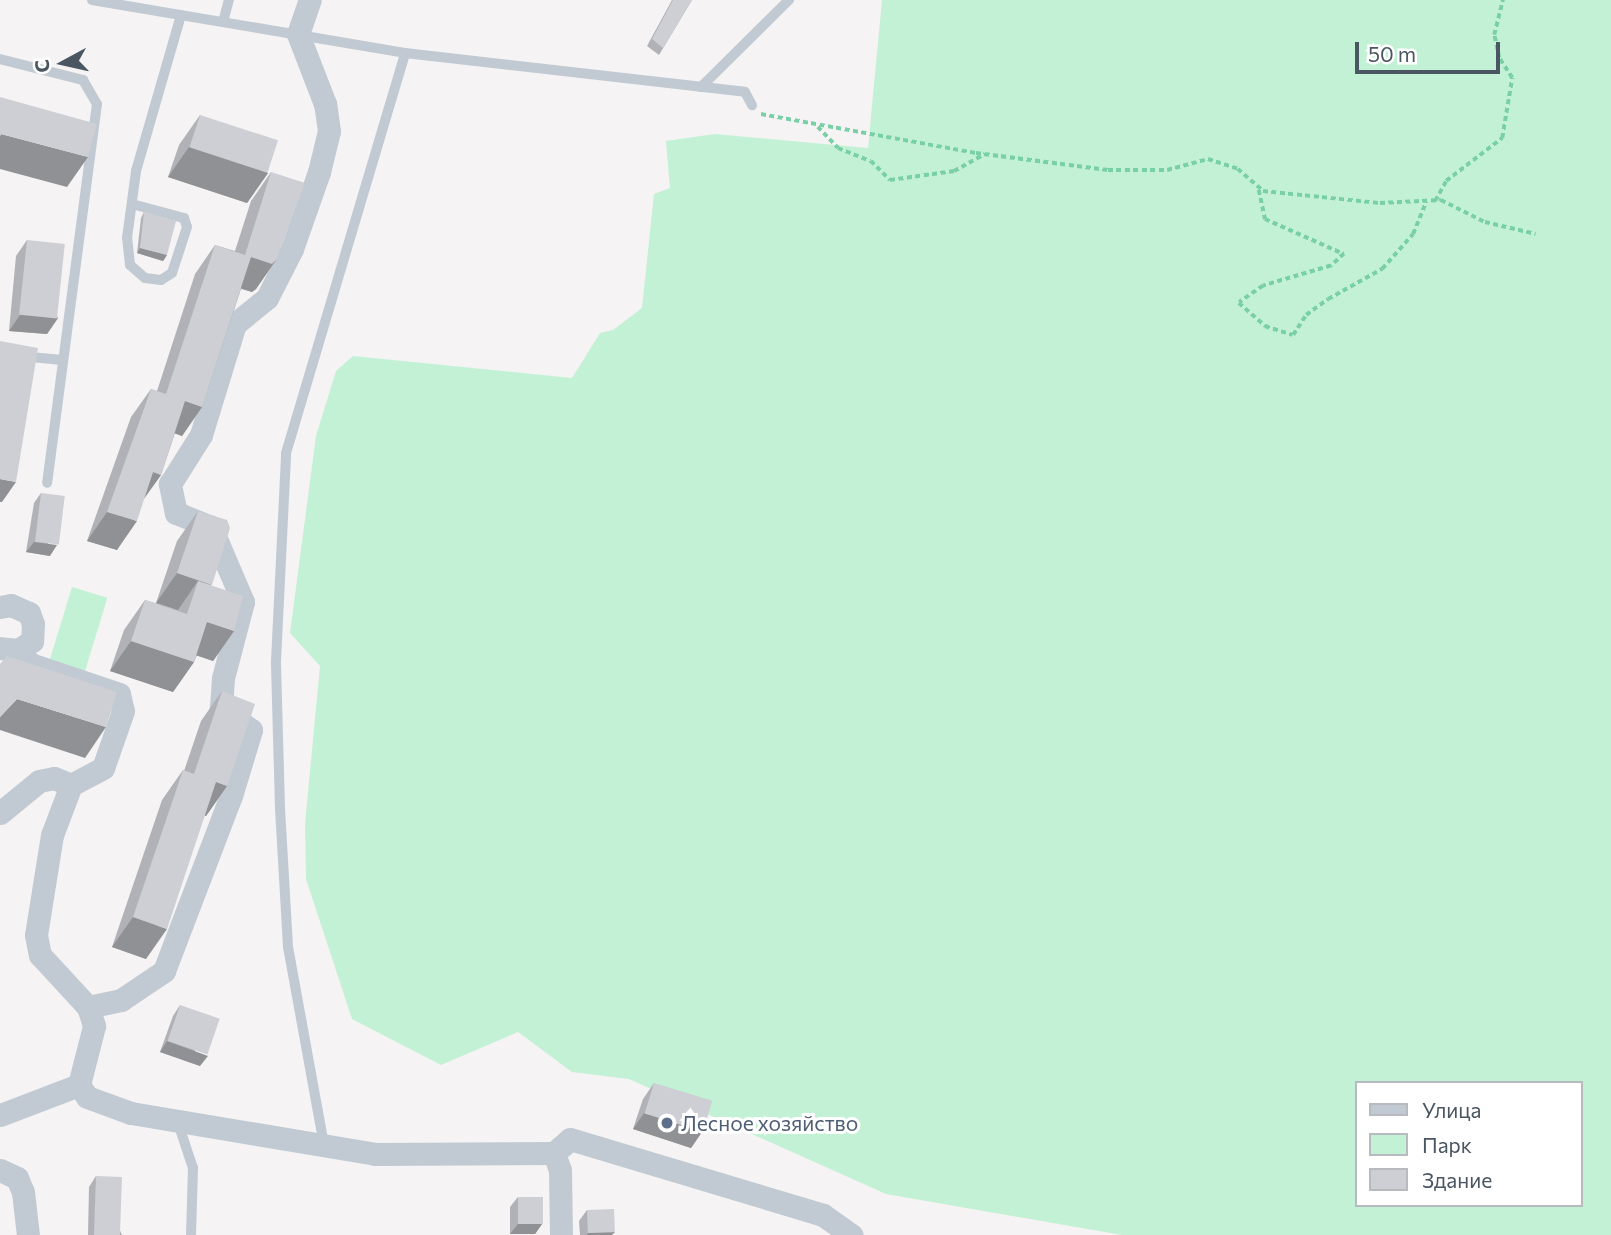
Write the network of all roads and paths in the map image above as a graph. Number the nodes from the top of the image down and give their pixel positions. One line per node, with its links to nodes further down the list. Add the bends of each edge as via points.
1 (92, 0): 6 (lane)
2 (229, 0): 7 (lane)
3 (310, 0): 8 (street)
4 (789, 0): 11 (lane)
5 (1503, 0): 17 (path, via 1494,35 1499,58 1512,78 1502,138 1446,181)
6 (181, 15): 7 (lane); 18 (lane, via 136,171)
7 (223, 22): 8 (lane)
8 (298, 34): 9 (lane); 27 (street, via 326,104 329,131 319,172 292,249 267,298 235,324 201,435 170,484 176,513 211,527 243,602 223,678 221,706 251,730 231,796 164,971 121,1000)
9 (405, 53): 11 (lane); 31 (lane, via 286,453 276,661 282,850 288,947)
10 (0, 59): 21 (lane, via 83,80 97,104)
11 (701, 87): 12 (lane, via 745,92)
12 (752, 105): 13 (path, via 769,116)
13 (817, 126): 14 (path); 14 (path, via 838,148 871,161 890,180 954,171)
14 (986, 154): 15 (path, via 1132,171 1167,170 1208,159 1238,169)
15 (1258, 188): 16 (path, via 1380,203); 16 (path, via 1265,219 1345,254 1331,266 1259,288 1239,303 1265,326 1293,335 1307,315 1394,258 1413,234)
16 (1426, 201): 17 (path)
17 (1435, 201): 19 (path, via 1485,222)
18 (131, 204): 18 (lane, via 130,265 145,278 161,280 172,273 187,227 184,218)
19 (1536, 234)
20 (0, 354): 21 (lane)
21 (62, 360): 22 (lane)
22 (47, 483)
23 (0, 607): 24 (street, via 11,605 29,612 32,641)
24 (9, 649): 25 (street, via 30,664 119,694 123,711 103,768)
25 (71, 785): 26 (street, via 54,778 39,781); 27 (street, via 52,835 36,935 40,955)
26 (0, 813)
27 (88, 1007): 28 (street, via 94,1026)
28 (79, 1085): 29 (street); 30 (street, via 87,1097)
29 (0, 1115)
30 (178, 1123): 31 (street); 35 (lane, via 193,1168)
31 (324, 1144): 32 (street, via 375,1154)
32 (554, 1153): 36 (street, via 560,1170); 37 (street, via 570,1139 823,1215)
33 (0, 1170): 34 (street, via 17,1178)
34 (28, 1235)
35 (191, 1235)
36 (561, 1235)
37 (852, 1235)

